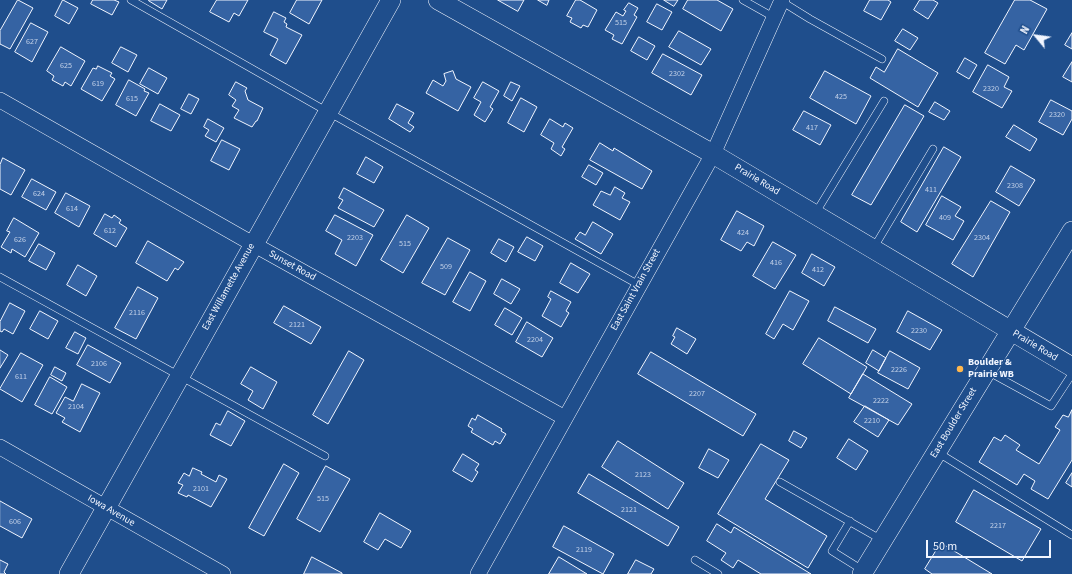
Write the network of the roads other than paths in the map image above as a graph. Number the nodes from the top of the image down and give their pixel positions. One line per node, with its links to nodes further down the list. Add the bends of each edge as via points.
1 (130, 0): 10 (lane)
2 (391, 0): 10 (street, East Willamette Avenue)
3 (438, 0): 12 (street, Prairie Road)
4 (743, 0): 6 (lane)
5 (782, 1): 6 (street, East Saint Vrain Street); 7 (lane)
6 (775, 18): 12 (street, East Saint Vrain Street)
7 (882, 59)
8 (0, 100): 15 (street, Sunset Road)
9 (884, 101): 13 (lane)
10 (328, 112): 15 (street, East Willamette Avenue); 18 (lane)
11 (933, 149): 16 (lane)
12 (713, 154): 13 (street, Prairie Road); 18 (street, East Saint Vrain Street)
13 (815, 214): 16 (street, Prairie Road)
14 (1072, 231): 19 (street, East Boulder Street)
15 (253, 244): 23 (street, East Willamette Avenue); 24 (street, Sunset Road)
16 (873, 249): 19 (street, Prairie Road)
17 (0, 277): 23 (lane)
18 (639, 285): 24 (street, East Saint Vrain Street)
19 (1010, 331): 20 (street, Prairie Road); 21 (street, East Boulder Street)
20 (1072, 367)
21 (986, 370): 22 (lane, via 1051,406); 26 (street, East Boulder Street)
22 (1072, 374)
23 (179, 376): 27 (lane); 29 (street, East Willamette Avenue)
24 (565, 418): 37 (street, East Saint Vrain Street)
25 (0, 447): 29 (street, Iowa Avenue)
26 (936, 452): 31 (lane); 32 (street, East Boulder Street)
27 (325, 456)
28 (780, 482): 30 (lane)
29 (106, 508): 35 (street, East Willamette Avenue); 36 (street, Iowa Avenue)
30 (850, 521): 32 (lane); 34 (lane, via 832,551)
31 (1072, 535)
32 (883, 540): 34 (street, East Boulder Street)
33 (695, 560): 38 (lane)
34 (863, 572)
35 (69, 574)
36 (223, 574)
37 (478, 574)
38 (718, 574)

